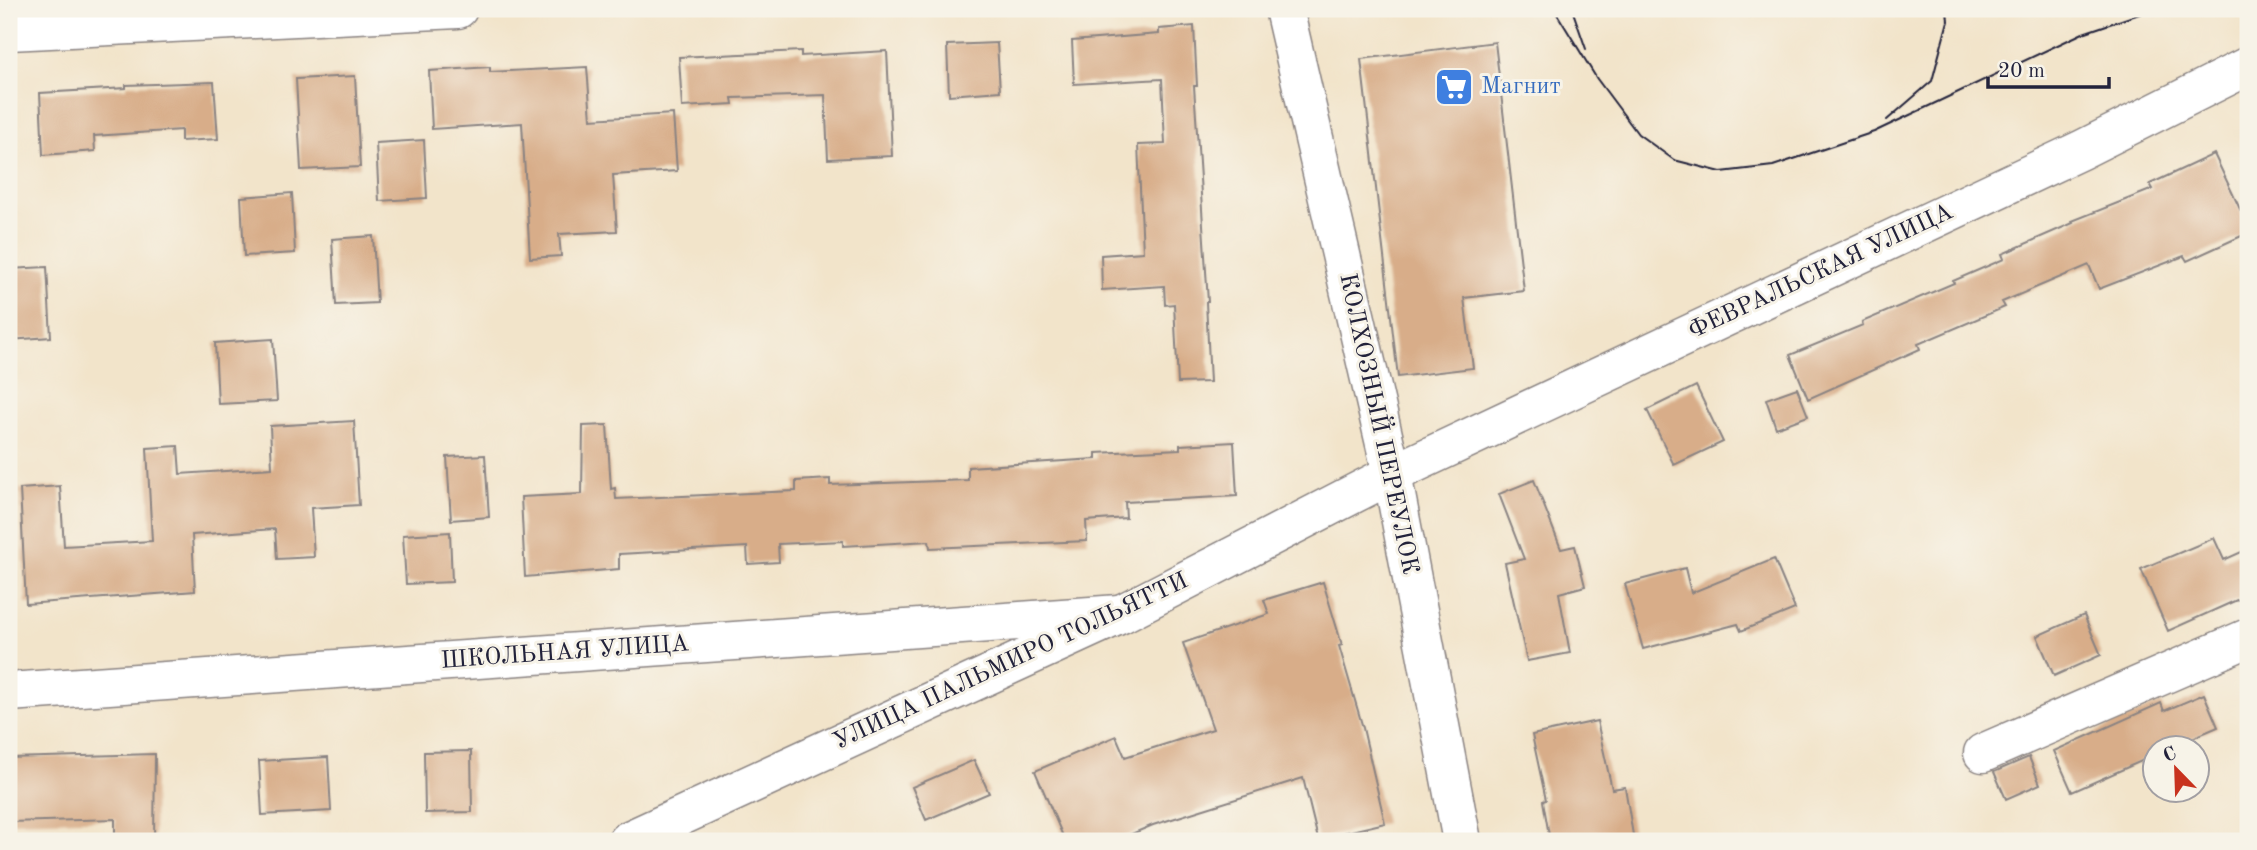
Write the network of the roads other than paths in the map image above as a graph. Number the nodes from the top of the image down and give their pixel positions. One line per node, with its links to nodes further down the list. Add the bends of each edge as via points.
1 (458, 9): 3 (street)
2 (1284, 9): 5 (street, КОЛХОЗНЫЙ ПЕРЕУЛОК)
3 (9, 31)
4 (2248, 66): 5 (street, ФЕВРАЛЬСКАЯ УЛИЦА, via 2081,150)
5 (1392, 474): 6 (street, УЛИЦА ПАЛЬМИРО ТОЛЬЯТТИ); 11 (street, КОЛХОЗНЫЙ ПЕРЕУЛОК)
6 (1121, 614): 8 (street, ШКОЛЬНАЯ УЛИЦА); 10 (street, УЛИЦА ПАЛЬМИРО ТОЛЬЯТТИ)
7 (2248, 638): 9 (street)
8 (9, 692)
9 (1983, 753)
10 (627, 841)
11 (1462, 841)

